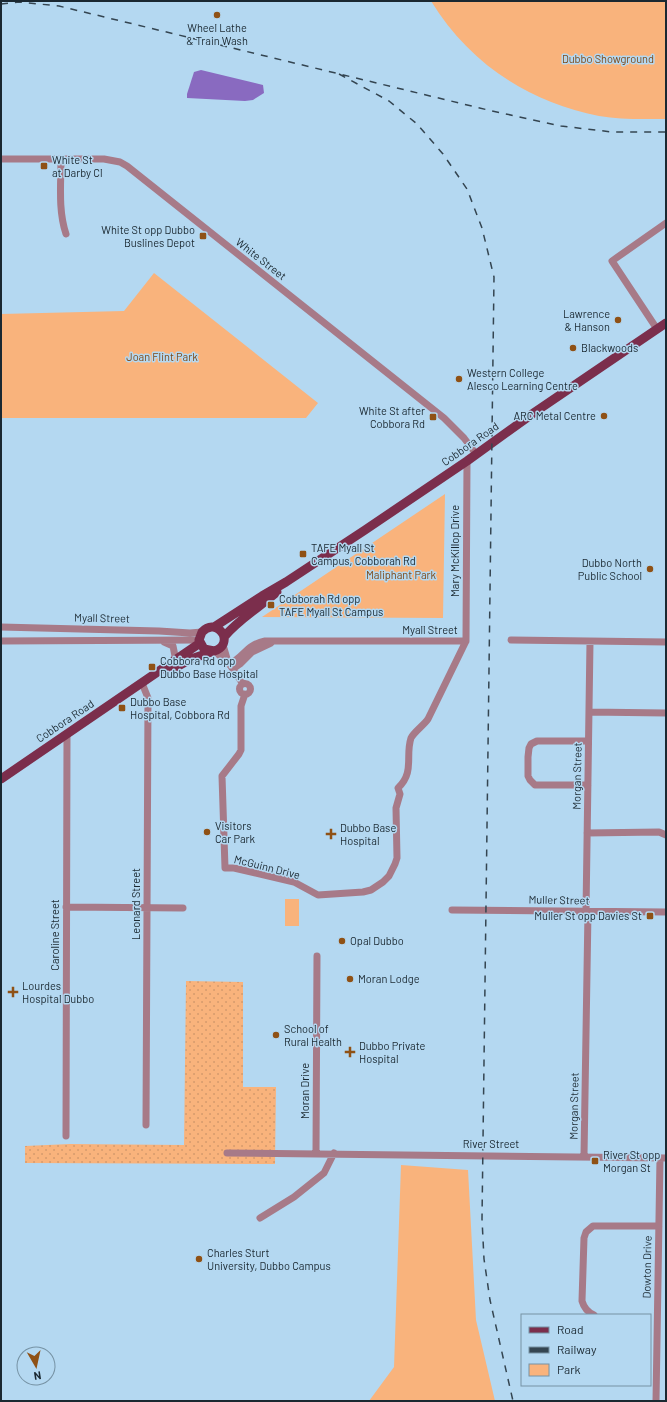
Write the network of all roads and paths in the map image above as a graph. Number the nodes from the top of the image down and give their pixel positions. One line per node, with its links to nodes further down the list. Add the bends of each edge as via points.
1 (1, 159): 2 (street, White Street)
2 (61, 159): 4 (street, via 61,211); 7 (street, White Street, via 112,160 127,166 444,418)
3 (666, 224): 6 (street, via 612,261)
4 (66, 234)
5 (666, 323): 6 (main road, Cobbora Road)
6 (657, 329): 7 (main road, Cobbora Road)
7 (476, 454): 8 (main road, Cobbora Road)
8 (467, 461): 9 (main road, Cobbora Road); 17 (street, Mary McKillop Drive)
9 (286, 582): 10 (main road, Cobbora Road); 16 (main road, Cobbora Road, via 232,628)
10 (214, 627): 12 (main road, via 207,627); 16 (main road, via 220,630)
11 (1, 628): 12 (street, Myall Street, via 190,633)
12 (200, 638): 13 (street, Myall Street); 20 (main road, via 204,648); 21 (main road, Cobbora Road)
13 (160, 640): 15 (street, Myall Street); 21 (street, via 173,646)
14 (511, 640): 18 (street)
15 (1, 641)
16 (224, 641): 20 (main road); 22 (street)
17 (466, 641): 22 (street, Myall Street, via 275,641 252,652 240,664); 22 (street, McGuinn Drive, via 428,719 411,738 408,772 404,783 398,788 400,794 396,808 397,858 393,870 383,882 363,892 318,895 294,882 225,868 222,776 241,750 241,706 250,687 243,684)
18 (590, 642): 19 (street); 24 (street, Morgan Street)
19 (666, 642)
20 (214, 651): 22 (street); 23 (main road, Cobbora Road, via 191,659 151,681)
21 (173, 662): 23 (main road, Cobbora Road)
22 (230, 665)
23 (142, 683): 26 (main road, Cobbora Road); 33 (street, Leonard Street, via 148,698)
24 (589, 712): 25 (street); 27 (street, Morgan Street)
25 (666, 713)
26 (67, 734): 28 (main road, Cobbora Road); 32 (street, Caroline Street)
27 (588, 741): 29 (street, Morgan Street); 29 (street, via 536,741 529,748 528,776 535,785)
28 (1, 779)
29 (588, 785): 30 (street, Morgan Street)
30 (587, 833): 31 (street, via 659,832); 36 (street, Morgan Street)
31 (666, 835)
32 (66, 908): 33 (street); 40 (street, Caroline Street)
33 (147, 908): 34 (street); 39 (street, Leonard Street)
34 (183, 908)
35 (452, 910): 36 (street, Muller Street)
36 (587, 911): 37 (street, Muller Street); 44 (street, Morgan Street)
37 (666, 912)
38 (317, 956): 42 (street, Moran Drive)
39 (146, 1125)
40 (66, 1136)
41 (227, 1153): 42 (street, River Street)
42 (316, 1153): 43 (street, River Street)
43 (334, 1153): 44 (street, River Street); 46 (street, via 324,1173 294,1197)
44 (584, 1156): 45 (street, River Street)
45 (663, 1158): 47 (street, Dowton Drive)
46 (260, 1218)
47 (659, 1226): 48 (street, via 593,1226 586,1232 582,1301 584,1308); 49 (street, Dowton Drive)
48 (592, 1314)
49 (654, 1317): 50 (street, Dowton Drive)
50 (656, 1401)

